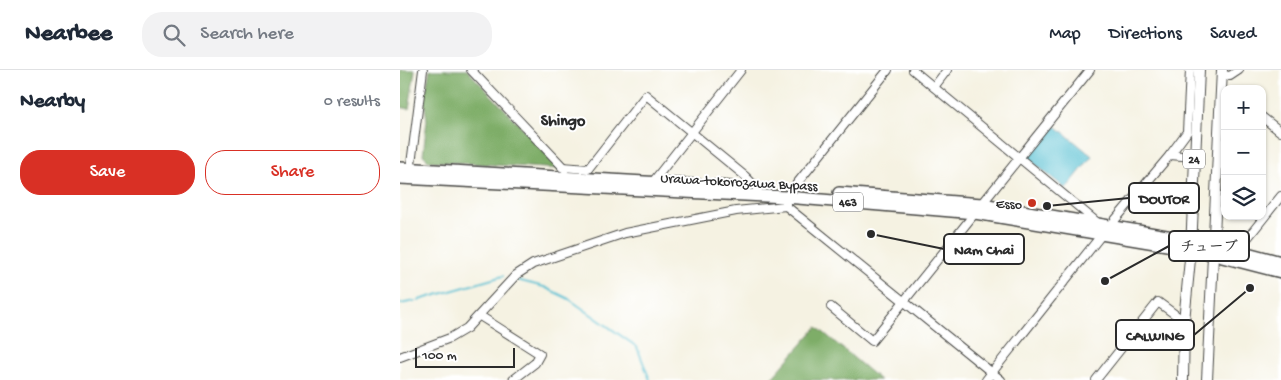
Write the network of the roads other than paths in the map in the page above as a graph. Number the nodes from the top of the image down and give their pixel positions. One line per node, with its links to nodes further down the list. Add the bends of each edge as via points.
1 (423, 70): 22 (street)
2 (472, 70): 21 (street)
3 (741, 70): 16 (street)
4 (888, 70): 27 (street)
5 (913, 70): 13 (street)
6 (947, 70): 13 (street)
7 (1090, 70): 19 (street)
8 (1190, 70): 18 (street, via 1187,132)
9 (1199, 70): 20 (main road, 24)
10 (1239, 70): 11 (street, via 1230,76)
11 (1222, 72): 12 (main road, 24)
12 (1223, 85)
13 (934, 87): 19 (street)
14 (1266, 120): 17 (street)
15 (1221, 122): 31 (main road, 24)
16 (692, 132): 21 (street, via 646,94 588,169); 24 (street); 25 (street)
17 (1281, 132)
18 (1170, 155): 20 (street); 29 (street)
19 (1020, 157): 28 (street); 29 (street)
20 (1194, 158): 30 (main road, 24)
21 (562, 167): 23 (street)
22 (405, 173): 23 (highway, Urawa-tokorozawa Bypass / 463); 27 (highway, Urawa-tokorozawa Bypass / 463)
23 (573, 178): 24 (highway, Urawa-tokorozawa Bypass / 463)
24 (652, 183): 25 (highway, Urawa-tokorozawa Bypass / 463)
25 (758, 189): 27 (highway, Urawa-tokorozawa Bypass / 463)
26 (1281, 196): 32 (street)
27 (788, 198): 28 (highway, Urawa-tokorozawa Bypass / 463); 35 (street); 37 (street, via 625,233 533,264 516,275)
28 (978, 208): 29 (highway, Urawa-tokorozawa Bypass / 463); 35 (street)
29 (1104, 228): 30 (highway, Urawa-tokorozawa Bypass / 463); 40 (street)
30 (1191, 244): 31 (highway, Urawa-tokorozawa Bypass / 463); 38 (main road)
31 (1213, 248): 32 (highway, Urawa-tokorozawa Bypass / 463); 34 (highway, Urawa-tokorozawa Bypass / 463); 46 (main road)
32 (1238, 250): 33 (highway, Urawa-tokorozawa Bypass / 463)
33 (1281, 262)
34 (1281, 272)
35 (904, 301): 36 (street, via 872,341); 40 (street)
36 (831, 307)
37 (480, 316): 39 (street, via 458,334); 41 (street, via 540,354 535,363)
38 (1184, 321): 44 (street, via 1158,302); 45 (main road)
39 (400, 357)
40 (992, 372): 42 (street); 43 (street)
41 (513, 380)
42 (986, 380)
43 (1001, 380)
44 (1096, 380)
45 (1183, 380)
46 (1207, 380)

